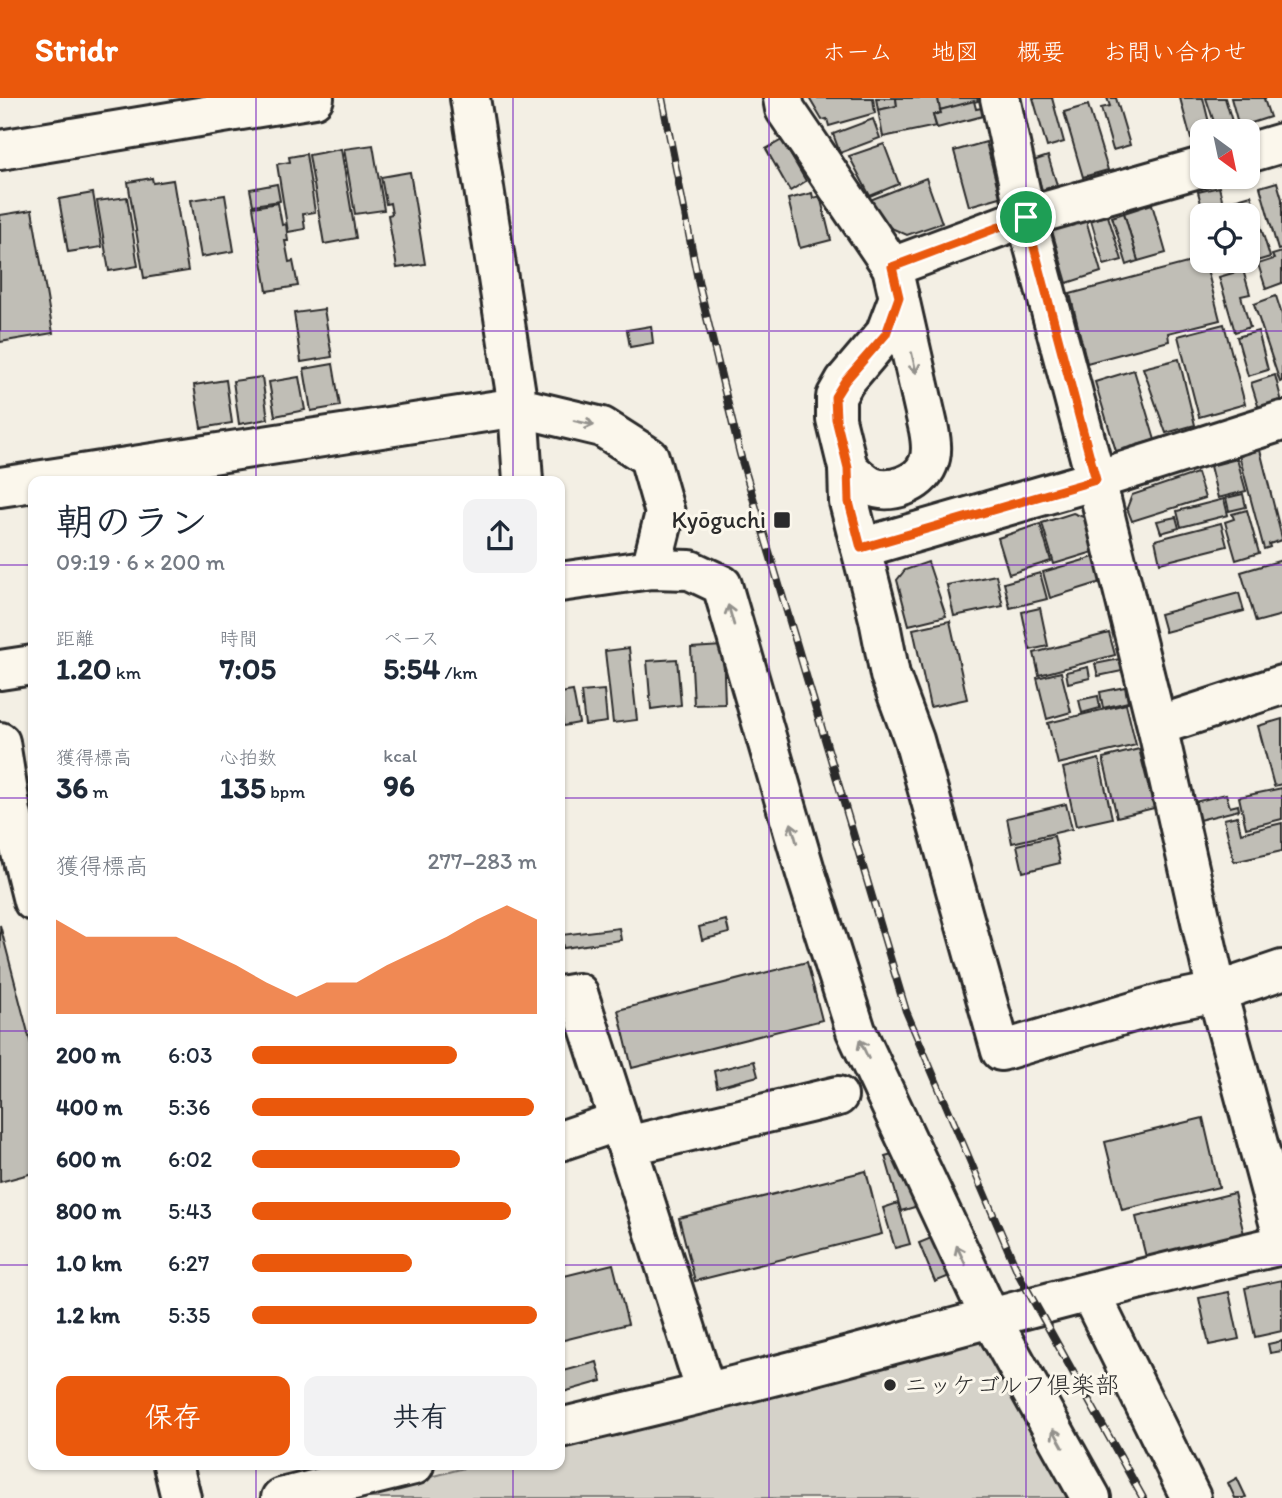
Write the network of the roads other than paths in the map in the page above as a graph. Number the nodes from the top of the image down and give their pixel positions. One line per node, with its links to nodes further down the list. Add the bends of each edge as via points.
1 (314, 98): 7 (street)
2 (470, 98): 11 (street)
3 (783, 98): 10 (street, via 785,109)
4 (1000, 98): 9 (street)
5 (1282, 143): 6 (street)
6 (1260, 149)
7 (0, 150)
8 (1190, 170): 9 (street)
9 (1026, 217): 10 (street); 16 (street)
10 (895, 282): 13 (street, via 886,334 835,397); 13 (street, one-way to 13, via 931,454 923,473 899,487 872,487)
11 (518, 407): 14 (street); 15 (street); 20 (street, one-way to 20, via 602,427 649,457 665,513)
12 (1282, 421): 16 (street)
13 (848, 468): 19 (street, via 849,502)
14 (68, 476)
15 (523, 476)
16 (1096, 480): 19 (street); 25 (street)
17 (28, 482): 18 (street)
18 (0, 487)
19 (861, 548): 30 (street, via 890,676 914,740 1001,1051 1167,1002)
20 (652, 569): 21 (street); 38 (street, one-way to 20, via 856,1031 722,585 690,570)
21 (565, 581)
22 (28, 666): 23 (street)
23 (0, 670)
24 (1282, 685): 25 (street)
25 (1157, 726): 30 (street)
26 (0, 742): 27 (street)
27 (15, 811): 28 (street)
28 (28, 876)
29 (1282, 970): 30 (street)
30 (1217, 992): 35 (street)
31 (565, 995): 33 (street, via 578,993)
32 (838, 1096): 33 (street)
33 (623, 1134): 34 (street); 39 (street)
34 (565, 1140)
35 (1282, 1233)
36 (1282, 1245): 37 (street)
37 (1090, 1293): 38 (street); 47 (street)
38 (990, 1317): 39 (street); 46 (street, one-way to 38)
39 (706, 1392): 40 (street)
40 (565, 1427)
41 (174, 1470): 44 (street)
42 (373, 1470): 43 (street)
43 (340, 1474): 45 (street)
44 (181, 1498)
45 (281, 1498)
46 (1091, 1498)
47 (1191, 1498)

